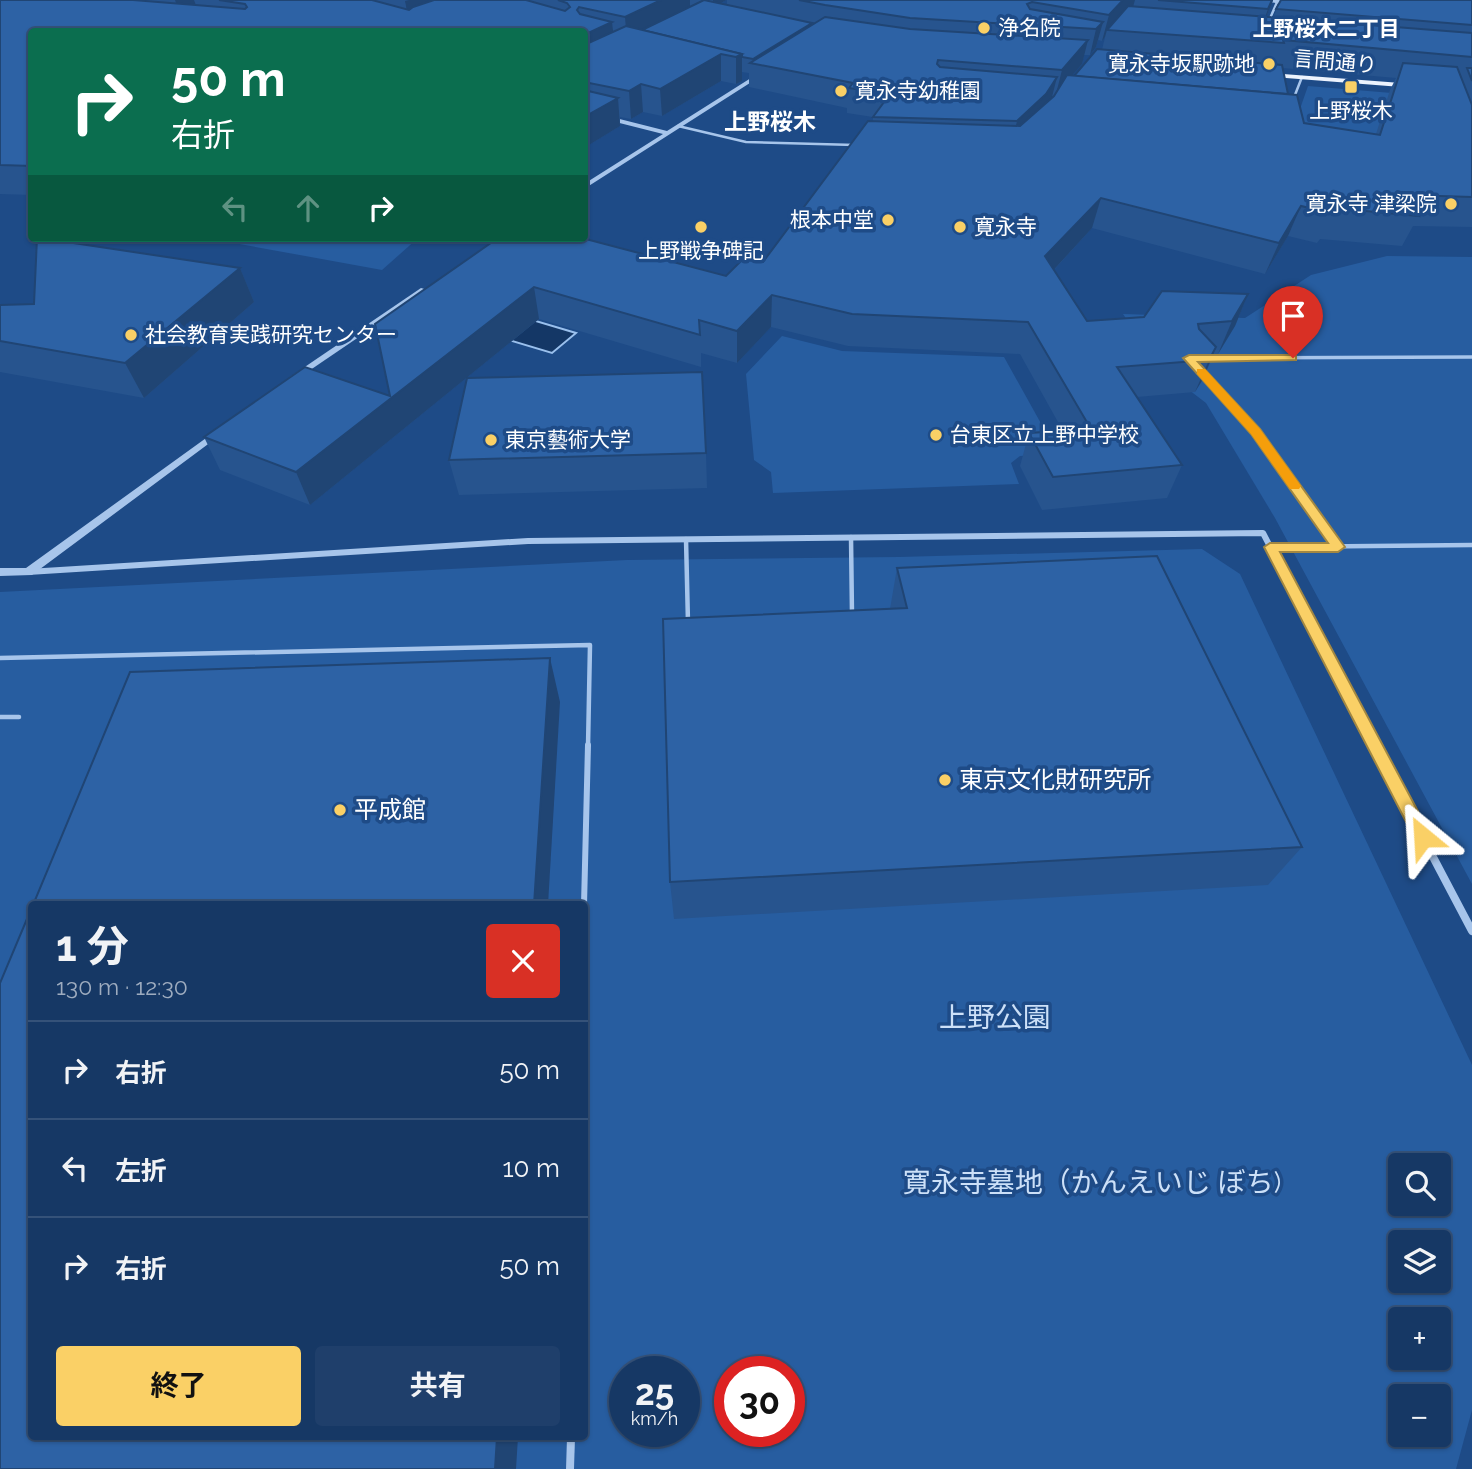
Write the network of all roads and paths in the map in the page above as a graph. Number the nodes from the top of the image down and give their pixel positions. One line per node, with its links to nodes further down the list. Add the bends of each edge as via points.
1 (1268, 0): 2 (street)
2 (1277, 1): 3 (street); 4 (lane)
3 (1289, 3)
4 (1266, 27)
5 (773, 66): 9 (street)
6 (1251, 73): 8 (main road, 言問通り)
7 (746, 77): 9 (street)
8 (1302, 77): 10 (main road, 言問通り); 11 (lane)
9 (754, 79): 13 (street)
10 (1419, 87)
11 (1289, 108)
12 (588, 113): 14 (street)
13 (678, 126): 14 (street); 15 (lane, via 746,142)
14 (667, 133): 16 (street)
15 (866, 146)
16 (588, 184)
17 (435, 283): 21 (street)
18 (1202, 358): 19 (lane)
19 (1472, 358)
20 (1197, 368): 27 (lane, via 1256,431)
21 (282, 386)
22 (227, 426): 29 (street)
23 (852, 537): 24 (street); 26 (street, via 1264,533); 30 (lane)
24 (686, 538): 29 (street, via 528,541); 31 (lane)
25 (1472, 545): 27 (lane)
26 (1270, 547): 27 (lane); 36 (street)
27 (1338, 547)
28 (0, 572): 29 (street)
29 (28, 572)
30 (853, 619)
31 (688, 626)
32 (0, 658): 35 (lane, via 590,645)
33 (19, 717): 34 (lane)
34 (0, 718)
35 (584, 901)
36 (1472, 932)
37 (571, 1440): 38 (lane)
38 (570, 1469)

